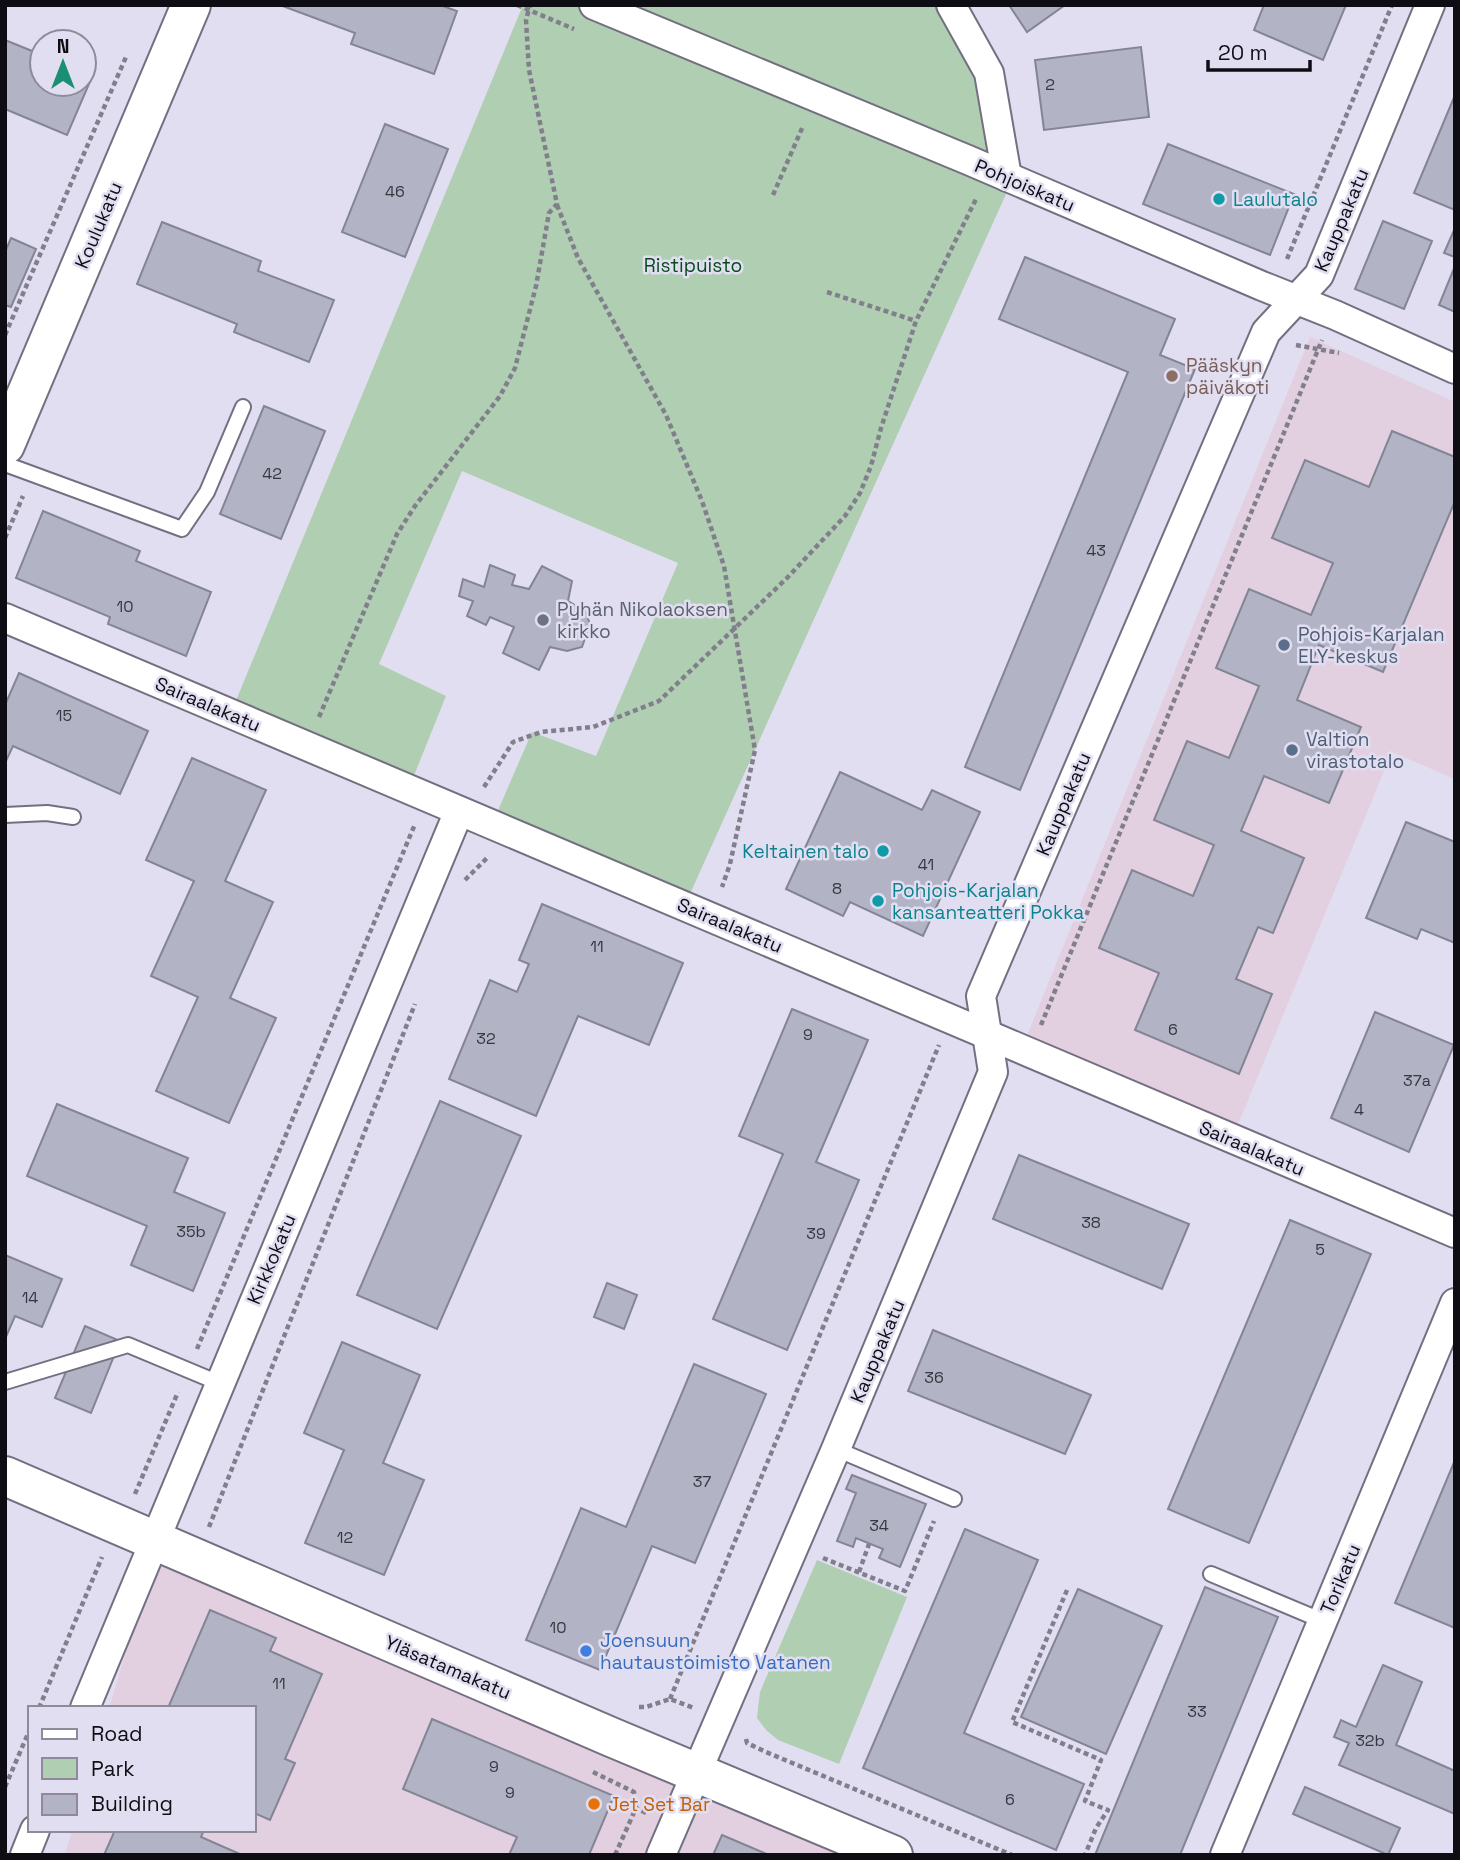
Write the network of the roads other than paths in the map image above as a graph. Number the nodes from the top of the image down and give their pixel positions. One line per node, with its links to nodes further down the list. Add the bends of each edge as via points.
1 (191, 5): 9 (main road, Koulukatu)
2 (594, 5): 5 (street, Pohjoiskatu)
3 (951, 5): 5 (street, via 989,73)
4 (1430, 5): 6 (street, Kauppakatu, via 1319,275)
5 (1007, 177): 6 (street, Pohjoiskatu)
6 (1294, 299): 7 (street, Pohjoiskatu); 15 (street, Kauppakatu, via 1266,332 981,996)
7 (1455, 369)
8 (243, 407): 10 (lane, via 207,492 181,529)
9 (5, 445)
10 (5, 464)
11 (5, 618): 12 (street, Sairaalakatu)
12 (459, 811): 15 (street, Sairaalakatu); 19 (street, Kirkkokatu)
13 (5, 815): 14 (lane)
14 (73, 817)
15 (985, 1033): 16 (street, Sairaalakatu); 20 (street, Kauppakatu, via 993,1072)
16 (1455, 1233)
17 (1455, 1303): 25 (street, Torikatu)
18 (5, 1382): 19 (lane, via 128,1345)
19 (219, 1383): 23 (street, Kirkkokatu)
20 (836, 1449): 22 (lane); 27 (street, Kauppakatu)
21 (5, 1476): 23 (main road, Yläsatamakatu)
22 (954, 1499)
23 (153, 1540): 26 (street, Kirkkokatu); 27 (main road, Yläsatamakatu)
24 (1211, 1574): 25 (lane)
25 (1323, 1621): 32 (street, Torikatu)
26 (86, 1706)
27 (697, 1773): 30 (street, Kauppakatu); 31 (main road, Yläsatamakatu)
28 (34, 1832): 29 (street)
29 (25, 1855)
30 (661, 1855)
31 (893, 1855)
32 (1226, 1855)

